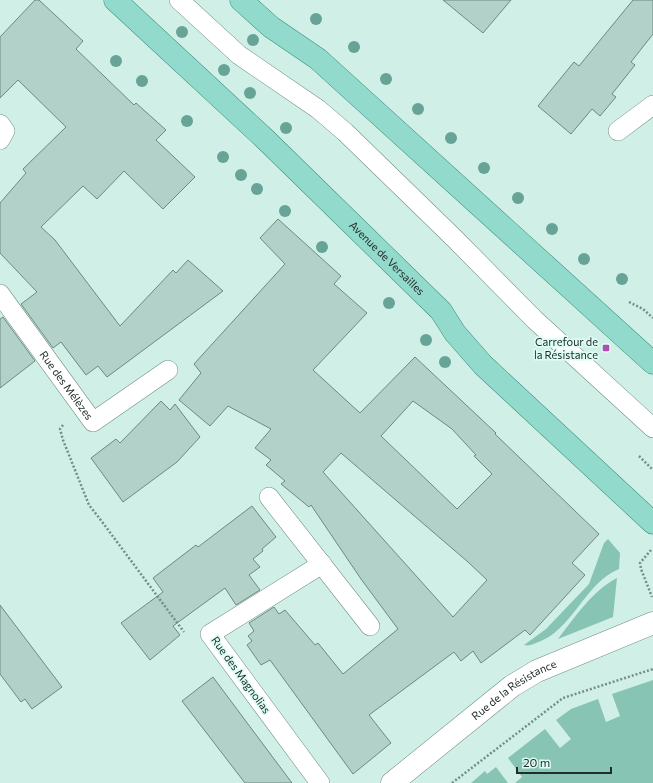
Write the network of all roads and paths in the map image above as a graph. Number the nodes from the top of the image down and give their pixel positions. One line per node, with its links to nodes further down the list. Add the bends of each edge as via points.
1 (115, 0): 16 (main road, Avenue de Versailles, via 265,139 441,311 455,333 483,365)
2 (179, 0): 12 (lane, via 239,55 318,109 345,132 535,320)
3 (241, 0): 9 (main road, via 270,27 318,59)
4 (653, 105): 6 (lane)
5 (0, 124): 7 (lane, via 5,131)
6 (618, 130)
7 (0, 140)
8 (0, 294): 11 (lane, Rue des Mélèzes)
9 (653, 363)
10 (168, 370): 11 (lane, Rue des Mélèzes, via 93,422)
11 (83, 408): 22 (path, via 60,429 89,505 191,640)
12 (653, 428)
13 (639, 456): 14 (path)
14 (653, 470)
15 (269, 497): 18 (lane)
16 (653, 522)
17 (653, 549): 19 (path, via 640,563)
18 (322, 564): 21 (lane); 22 (lane, Rue des Magnolias)
19 (653, 598)
20 (653, 623): 25 (street, Rue de la Résistance, via 537,671 512,686)
21 (370, 626)
22 (210, 634): 24 (lane, Rue des Magnolias)
23 (653, 670): 26 (path, via 563,698)
24 (320, 783)
25 (392, 783)
26 (452, 783)

